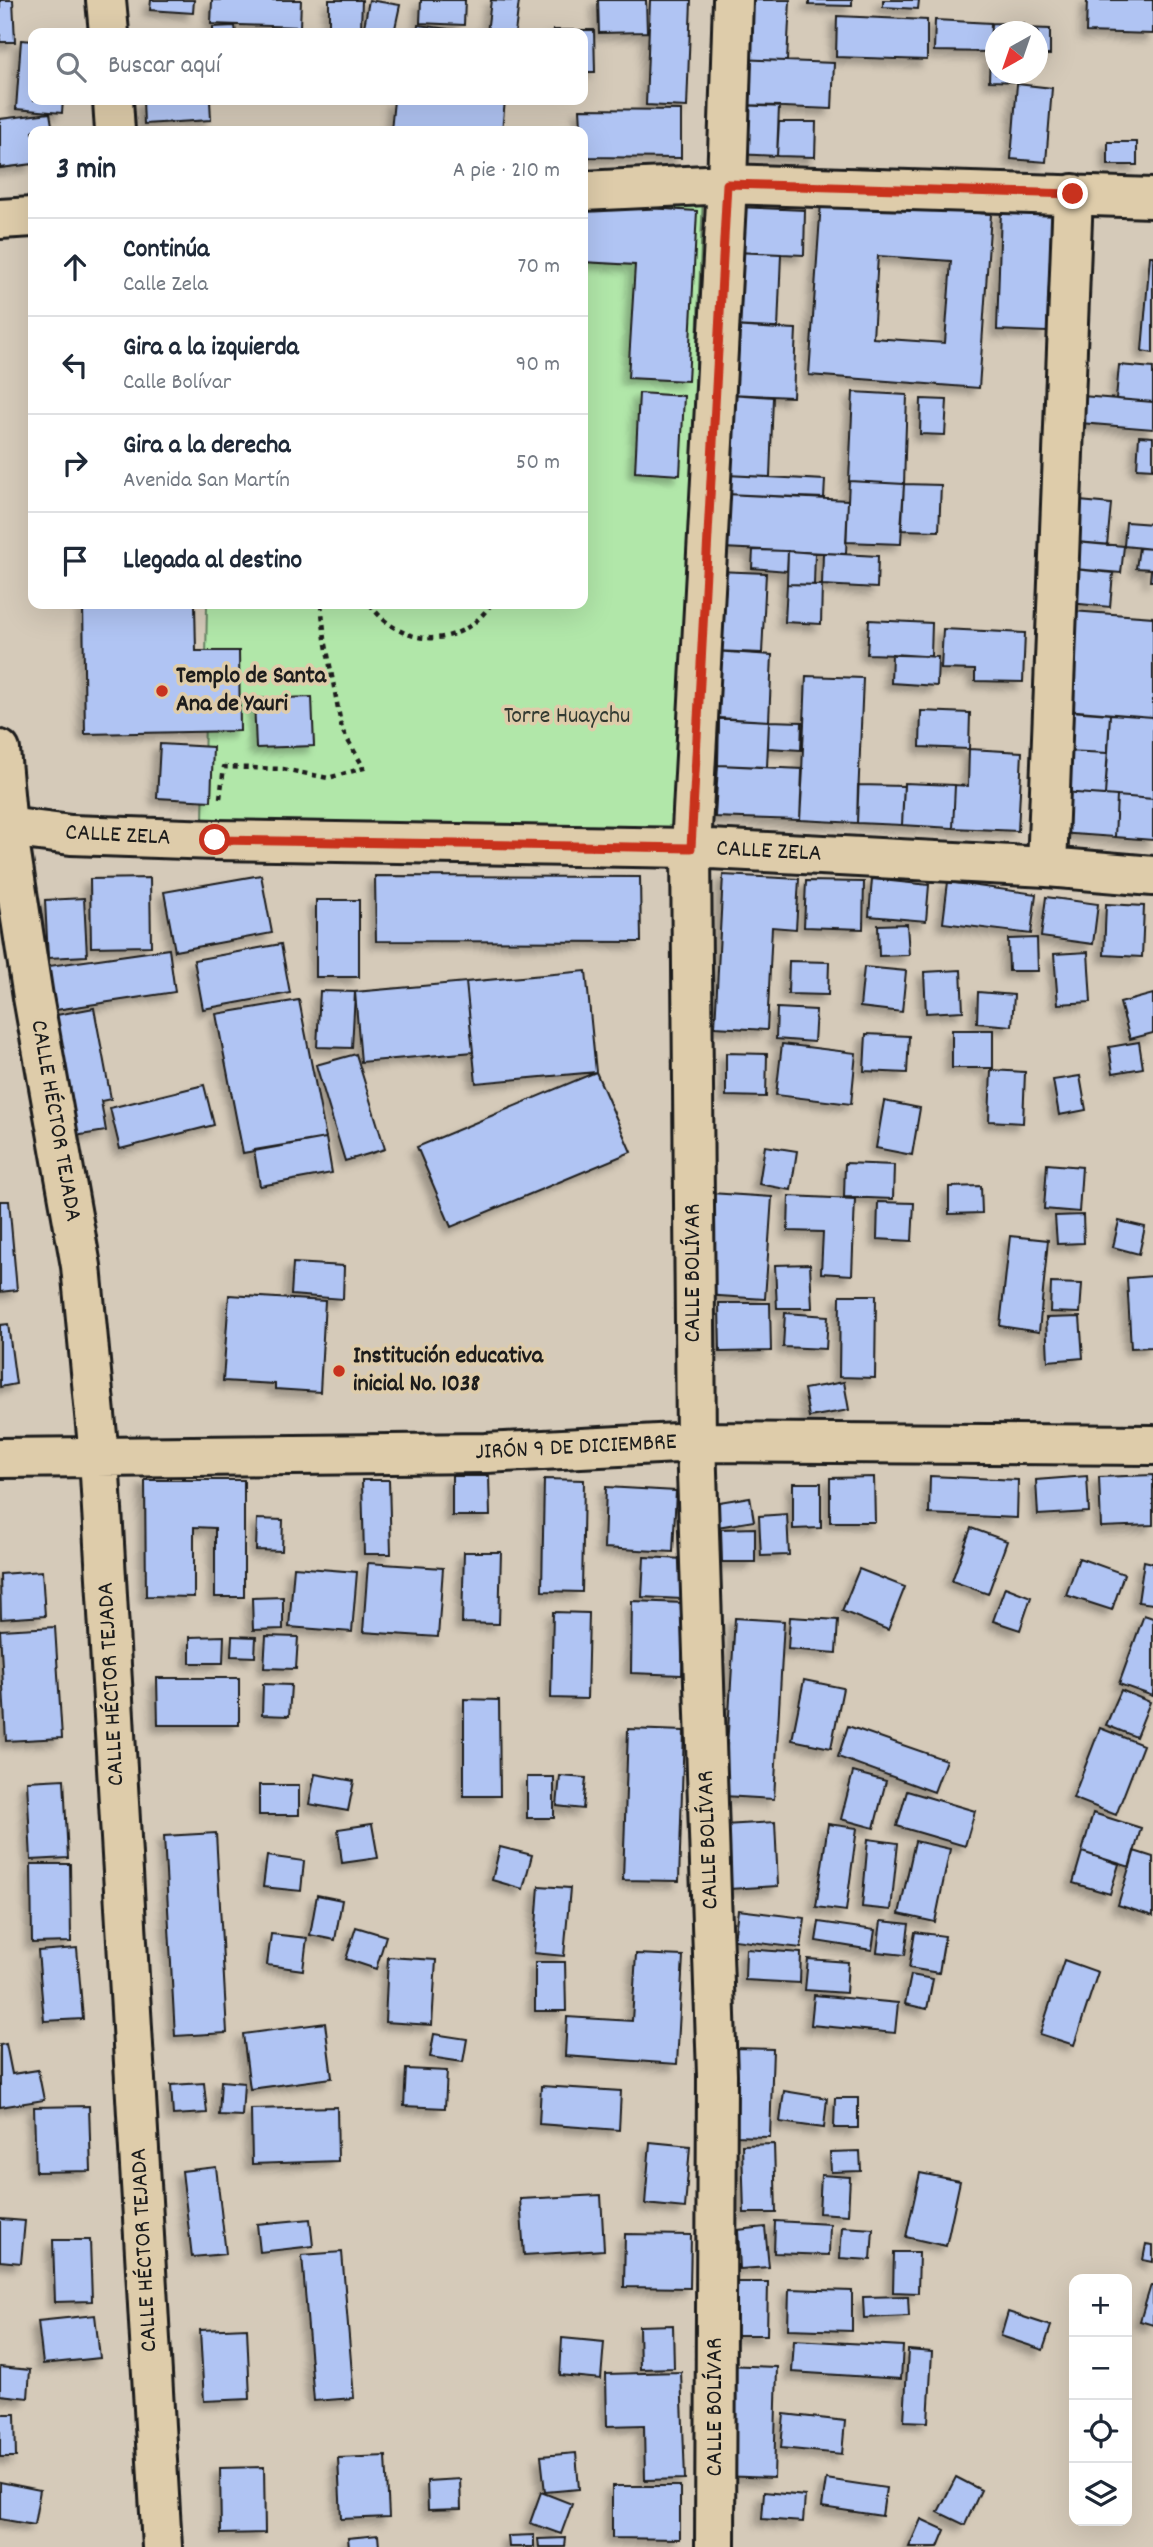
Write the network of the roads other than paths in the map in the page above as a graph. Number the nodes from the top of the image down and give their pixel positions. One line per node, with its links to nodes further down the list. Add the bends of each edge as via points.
1 (106, 0): 3 (street)
2 (733, 0): 6 (street, CALLE BOLÍVAR)
3 (109, 28)
4 (113, 105): 5 (street)
5 (115, 126)
6 (727, 184): 7 (street); 8 (street); 14 (street, CALLE BOLÍVAR)
7 (588, 191)
8 (1073, 194): 9 (street); 15 (street)
9 (1153, 198)
10 (28, 217): 11 (street)
11 (0, 219)
12 (0, 760): 13 (street, CALLE HÉCTOR TEJADA)
13 (7, 827): 14 (street, CALLE ZELA, via 71,835 215,840); 19 (street, CALLE HÉCTOR TEJADA, via 80,1266)
14 (691, 848): 15 (street, CALLE ZELA); 17 (street, CALLE BOLÍVAR)
15 (1047, 867): 16 (street, CALLE ZELA)
16 (1153, 876)
17 (696, 1442): 18 (street, JIRÓN 9 DE DICIEMBRE); 19 (street, JIRÓN 9 DE DICIEMBRE, via 486,1453); 22 (street, CALLE BOLÍVAR, via 717,2076)
18 (1153, 1445)
19 (99, 1457): 20 (street, JIRÓN 9 DE DICIEMBRE); 21 (street, CALLE HÉCTOR TEJADA)
20 (0, 1458)
21 (162, 2547)
22 (715, 2547)

